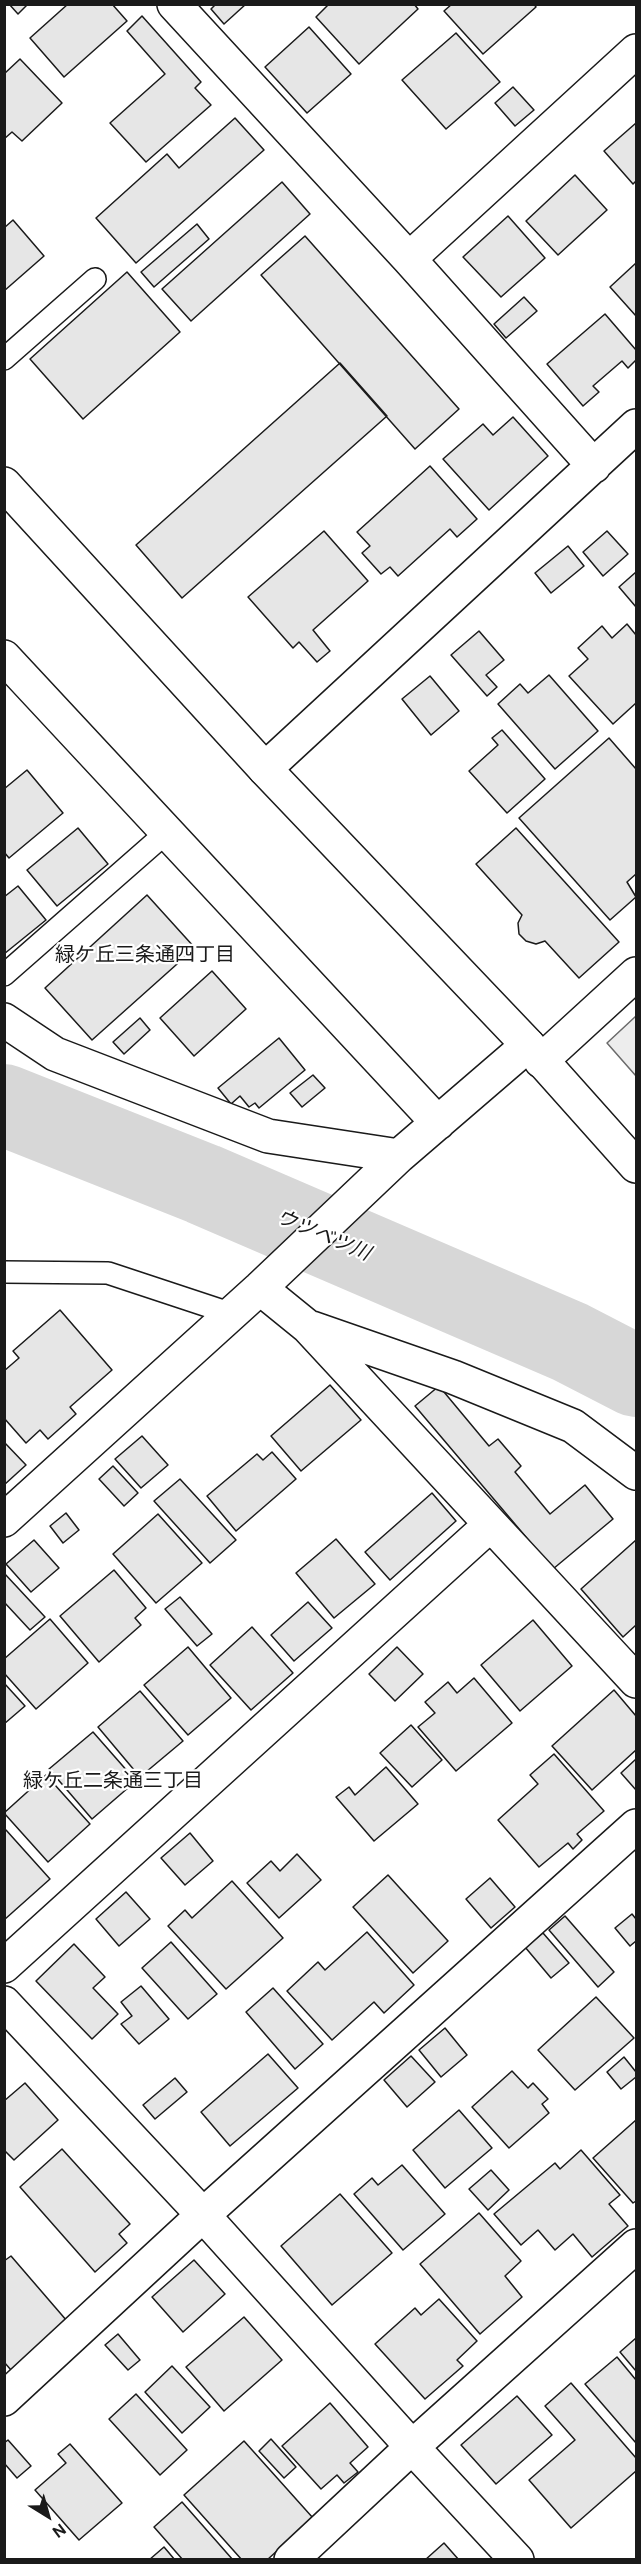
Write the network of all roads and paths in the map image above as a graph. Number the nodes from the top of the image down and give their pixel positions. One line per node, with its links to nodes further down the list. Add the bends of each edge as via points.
1 (174, 4): 3 (street)
2 (636, 51): 3 (street)
3 (410, 259): 7 (street)
4 (95, 279): 5 (lane)
5 (4, 358)
6 (636, 426): 7 (street)
7 (594, 466): 10 (street)
8 (4, 484): 10 (street)
9 (4, 657): 11 (street)
10 (265, 769): 15 (street)
11 (167, 832): 13 (lane); 16 (street)
12 (636, 974): 15 (street)
13 (4, 975)
14 (4, 1020): 17 (street, via 55,1054 268,1136)
15 (535, 1053): 16 (street); 18 (street)
16 (438, 1123): 17 (street)
17 (399, 1156): 20 (street)
18 (636, 1166)
19 (4, 1272): 21 (lane, via 108,1273)
20 (268, 1280): 21 (street); 22 (street)
21 (232, 1314): 24 (street)
22 (308, 1327): 23 (street, via 453,1377 573,1426); 25 (street)
23 (636, 1473)
24 (4, 1520)
25 (490, 1525): 26 (street); 28 (street)
26 (636, 1681)
27 (636, 1826): 30 (street)
28 (4, 1966)
29 (4, 2003): 30 (street)
30 (203, 2215): 32 (street); 33 (street)
31 (636, 2246): 33 (street)
32 (4, 2399)
33 (412, 2447): 34 (street); 35 (street)
34 (291, 2559)
35 (517, 2559)

